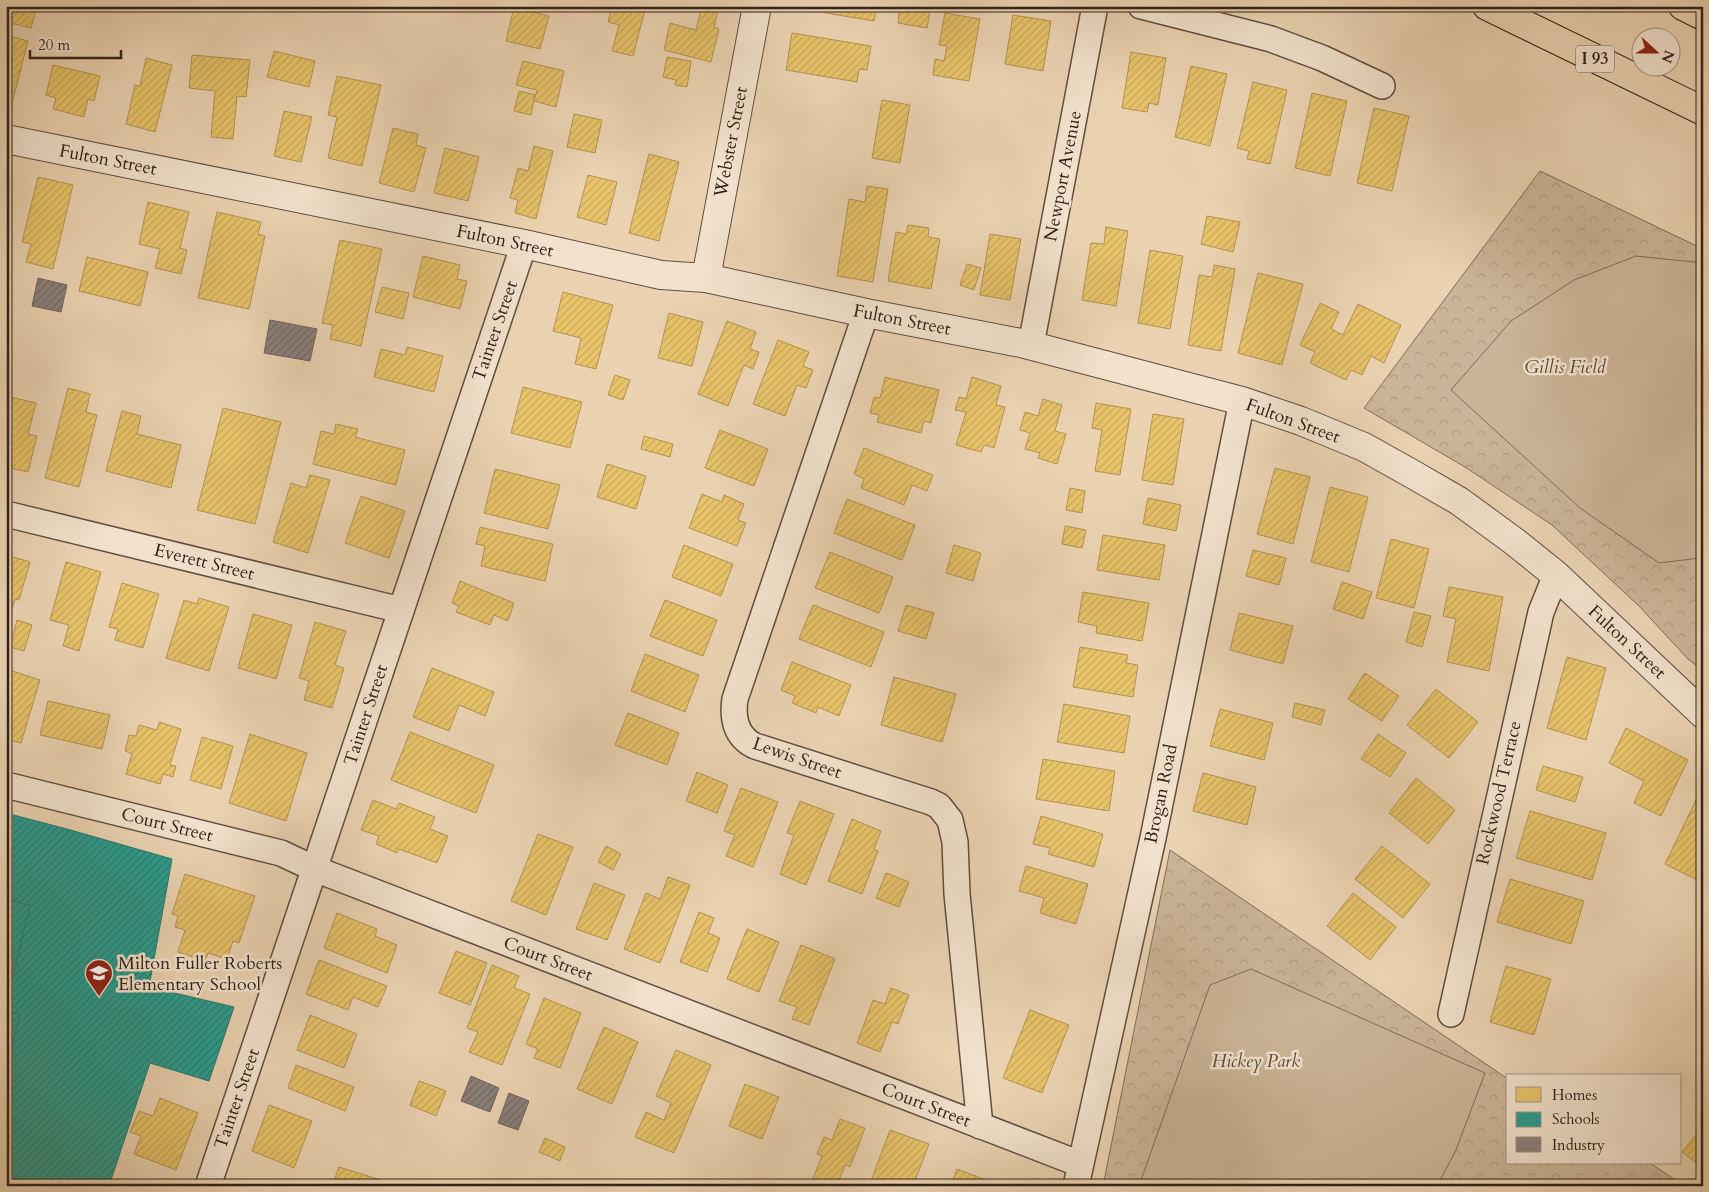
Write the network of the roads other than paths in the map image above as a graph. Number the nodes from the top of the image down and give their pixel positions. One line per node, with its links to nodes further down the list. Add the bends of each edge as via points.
1 (757, 6): 11 (street, Webster Street)
2 (1095, 6): 13 (street, Newport Avenue)
3 (1141, 6): 7 (street, via 1271,39)
4 (1487, 6): 8 (highway, I 93)
5 (1684, 6): 6 (highway)
6 (1703, 16)
7 (1382, 86)
8 (1703, 111)
9 (6, 139): 10 (street, Fulton Street)
10 (524, 244): 11 (street, Fulton Street, via 662,275); 17 (street, Tainter Street)
11 (706, 278): 12 (street, Fulton Street)
12 (866, 313): 13 (street, Fulton Street); 22 (street, Lewis Street, via 735,699 734,717 738,733 750,744 931,802 939,806 950,820 955,842 956,894)
13 (1031, 345): 14 (street, Fulton Street)
14 (1242, 401): 16 (street, Fulton Street, via 1301,421 1372,452 1459,502); 23 (street, Brogan Road, via 1152,838)
15 (6, 514): 17 (street, Everett Street)
16 (1556, 575): 18 (street, Fulton Street); 21 (street, Rockwood Terrace, via 1541,612)
17 (401, 610): 20 (street, Tainter Street)
18 (1703, 714)
19 (6, 785): 20 (street, Court Street, via 281,853)
20 (315, 869): 22 (street, Court Street); 24 (street, Tainter Street)
21 (1451, 1014)
22 (980, 1126): 23 (street, Court Street)
23 (1078, 1175)
24 (208, 1186)

